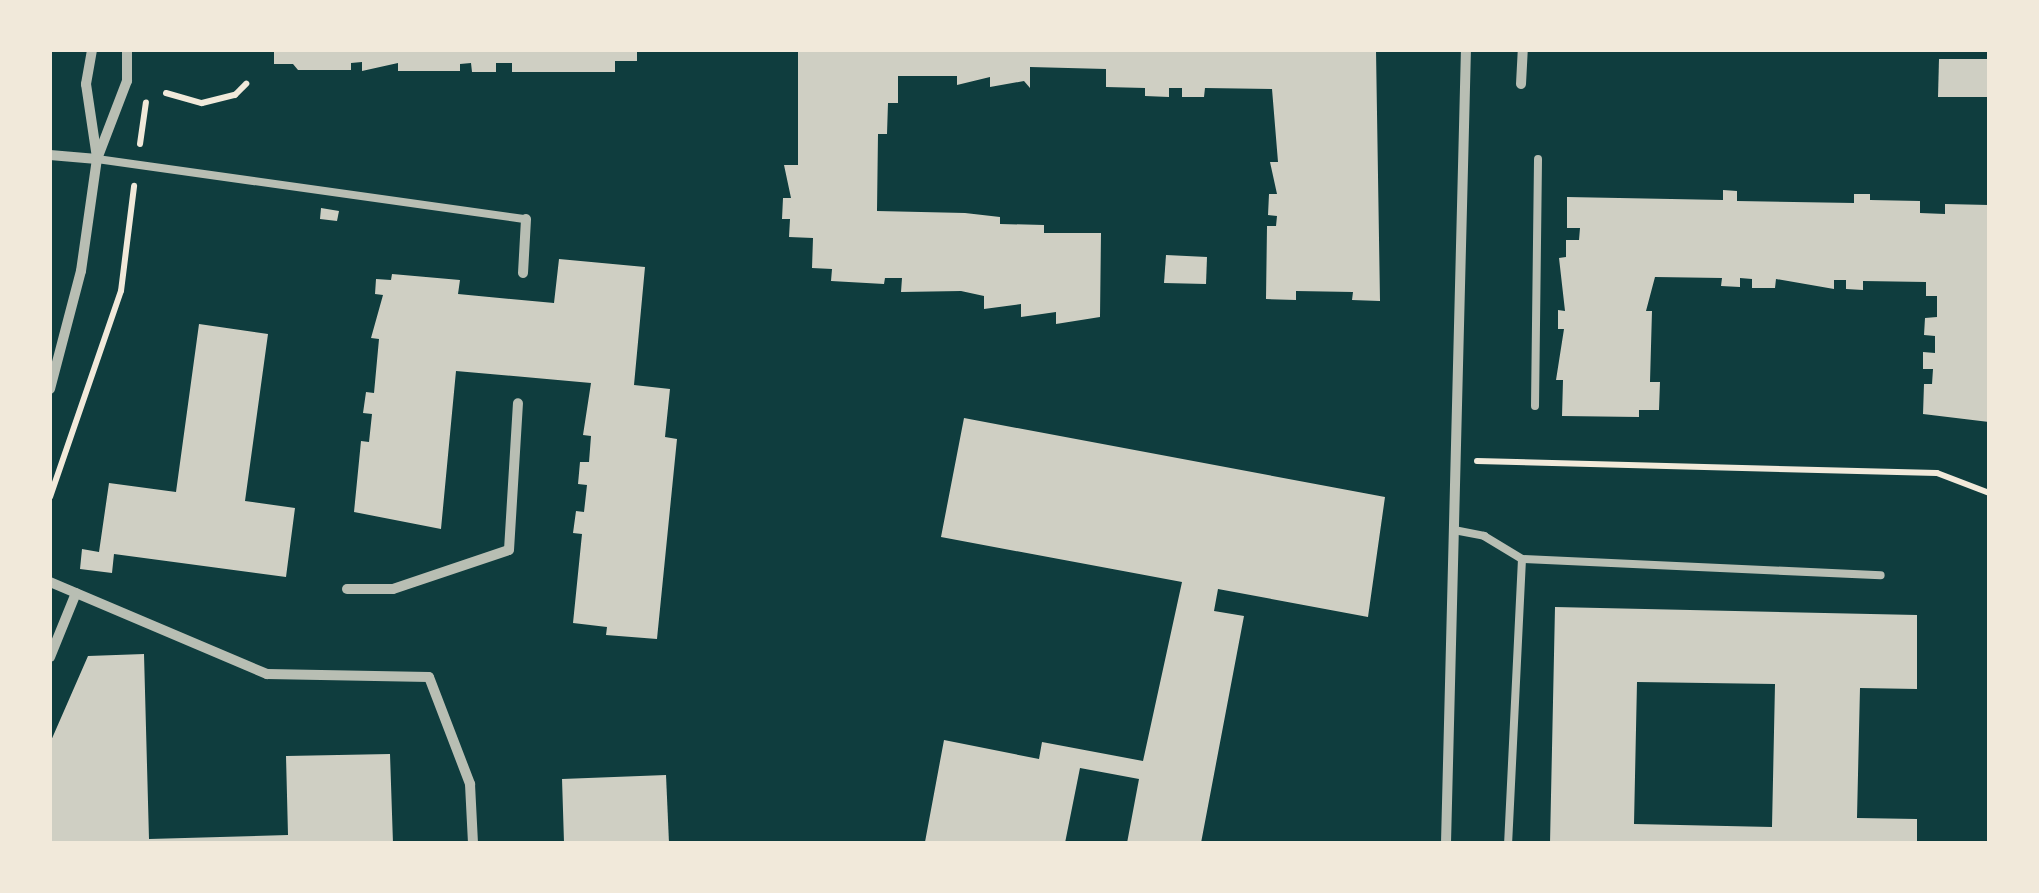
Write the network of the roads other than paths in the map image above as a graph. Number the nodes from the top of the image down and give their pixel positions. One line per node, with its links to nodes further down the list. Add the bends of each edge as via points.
1 (92, 50): 7 (street, via 86,84)
2 (128, 50): 7 (street, via 128,82)
3 (1466, 50): 14 (street)
4 (1523, 50): 5 (street)
5 (1522, 84)
6 (50, 155): 7 (street)
7 (97, 159): 9 (lane); 11 (street, via 80,270)
8 (1538, 159): 13 (lane)
9 (526, 219): 10 (street)
10 (522, 272)
11 (50, 388)
12 (518, 403): 18 (street, via 509,550 393,589)
13 (1534, 406)
14 (1454, 530): 15 (lane, via 1484,536); 22 (street)
15 (1522, 559): 16 (lane); 23 (lane)
16 (1881, 575)
17 (50, 582): 19 (street)
18 (346, 588)
19 (76, 593): 20 (street); 21 (street, via 266,674 429,677 470,784)
20 (50, 657)
21 (473, 843)
22 (1446, 843)
23 (1508, 843)

